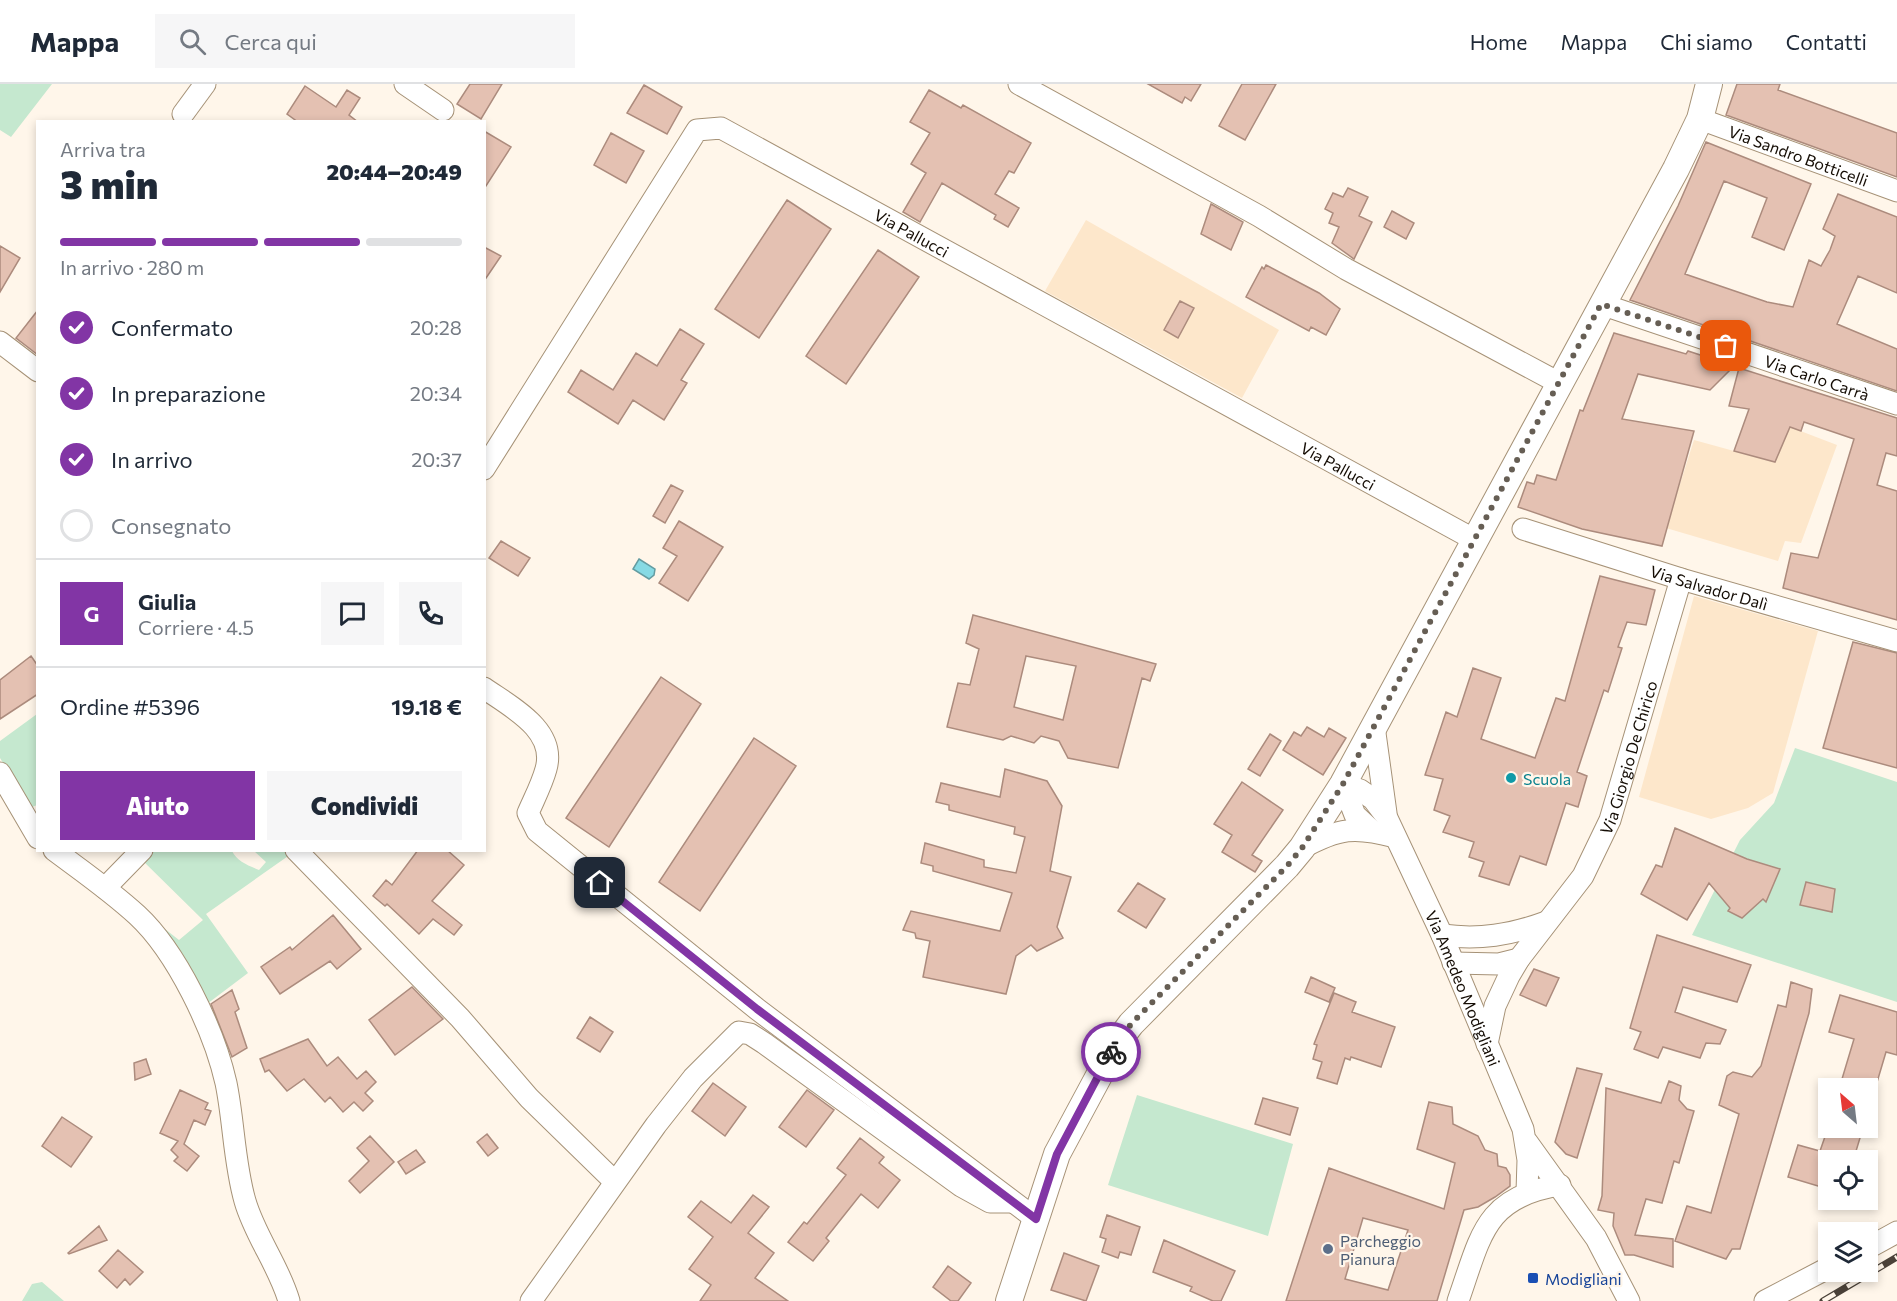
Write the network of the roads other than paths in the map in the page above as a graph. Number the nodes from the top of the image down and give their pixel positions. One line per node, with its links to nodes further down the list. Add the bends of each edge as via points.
1 (205, 84): 6 (street)
2 (405, 84): 5 (street)
3 (1019, 84): 12 (street, via 1259,216 1346,269)
4 (1709, 84): 7 (street)
5 (443, 110)
6 (183, 114)
7 (1700, 119): 8 (street, Via Sandro Botticelli); 9 (street)
8 (1897, 191)
9 (1601, 304): 12 (street); 13 (street, Via Carlo Carrà)
10 (0, 342): 11 (street)
11 (36, 369)
12 (1558, 383): 16 (street)
13 (1897, 404)
14 (486, 466): 16 (street, Via Pallucci, via 697,130 721,128)
15 (1522, 529): 17 (street, Via Salvador Dalì)
16 (1475, 540): 20 (street)
17 (1681, 579): 18 (street, Via Salvador Dalì); 30 (street, Via Giorgio De Chirico, via 1606,829 1583,876)
18 (1897, 641)
19 (486, 689): 34 (street, via 534,725 544,738 547,768 528,813 537,831)
20 (1374, 726): 22 (street); 23 (street)
21 (0, 773): 24 (street)
22 (1343, 784): 23 (street, via 1355,815); 25 (street)
23 (1378, 823): 25 (street, Via Amedeo Modigliani, via 1328,834); 31 (street, Via Amedeo Modigliani, via 1395,837)
24 (36, 835)
25 (1302, 848): 42 (street, via 1116,1044 1057,1154)
26 (57, 852): 29 (street)
27 (140, 852): 29 (street)
28 (298, 852): 38 (street, via 460,1018 529,1098)
29 (105, 888): 46 (street, via 138,916 161,943 213,1038 226,1085 244,1198)
30 (1546, 922): 31 (street, via 1488,937); 32 (street, Via Giorgio De Chirico)
31 (1442, 935): 33 (street, Via Amedeo Modigliani)
32 (1519, 959): 33 (street, via 1499,964); 36 (street, Via Giorgio De Chirico, via 1495,1006)
33 (1454, 963): 36 (street, Via Amedeo Modigliani)
34 (757, 1009): 35 (street); 41 (street)
35 (739, 1032): 38 (street, via 693,1078); 41 (street, via 764,1043 961,1186 990,1202)
36 (1487, 1044): 37 (street, Via Amedeo Modigliani)
37 (1527, 1142): 39 (street, Via Amedeo Modigliani); 40 (street, Via Amedeo Modigliani)
38 (614, 1181): 47 (street)
39 (1560, 1185): 40 (street); 50 (street, Via Amedeo Modigliani, via 1596,1238)
40 (1527, 1192): 49 (street, via 1490,1218)
41 (1013, 1202): 42 (street)
42 (1036, 1219): 48 (street)
43 (1897, 1232): 44 (street)
44 (1878, 1242)
45 (1818, 1273): 51 (street)
46 (290, 1301)
47 (531, 1301)
48 (1009, 1301)
49 (1458, 1301)
50 (1629, 1301)
51 (1765, 1301)

